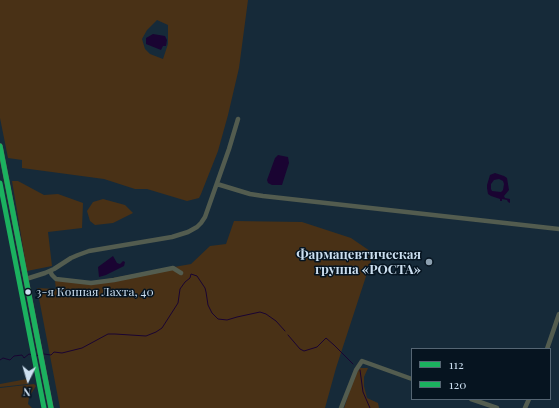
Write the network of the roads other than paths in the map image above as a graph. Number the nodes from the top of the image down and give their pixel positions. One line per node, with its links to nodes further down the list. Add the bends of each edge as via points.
1 (238, 119): 3 (street)
2 (0, 146): 7 (main road)
3 (217, 184): 4 (street, via 263,196); 5 (street, via 201,223 192,230 172,237 78,254)
4 (559, 229)
5 (50, 270): 6 (street, via 56,279 91,283 173,268); 7 (street)
6 (181, 273)
7 (26, 279): 12 (main road)
8 (559, 314): 9 (street)
9 (547, 348)
10 (411, 379): 13 (street, via 362,361)
11 (474, 400): 14 (street)
12 (51, 408)
13 (341, 408)
14 (497, 408)

